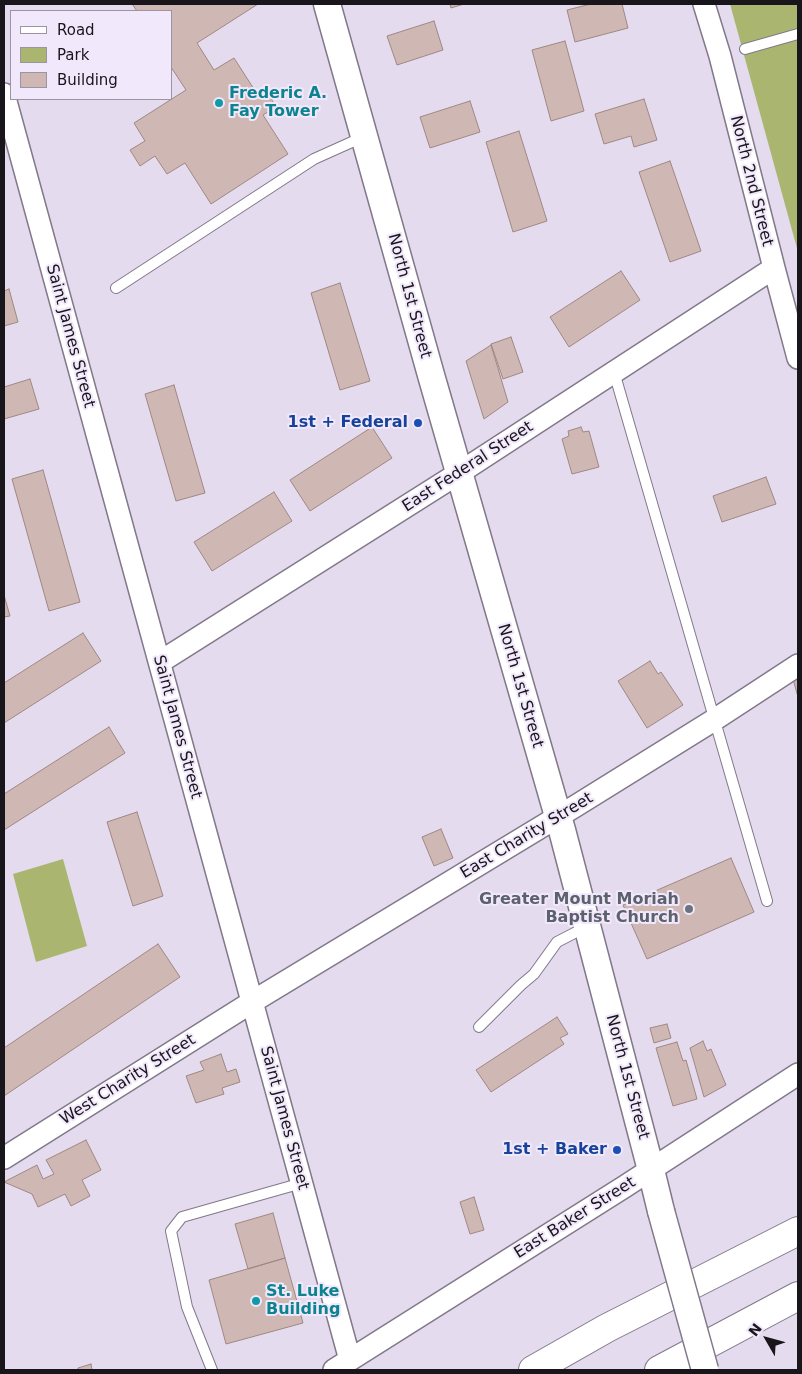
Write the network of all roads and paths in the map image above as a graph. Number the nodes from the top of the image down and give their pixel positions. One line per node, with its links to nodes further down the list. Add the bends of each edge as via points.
1 (328, 4): 6 (street, North 1st Street)
2 (704, 4): 7 (street, North 2nd Street)
3 (798, 34): 4 (lane)
4 (745, 49)
5 (4, 94): 12 (street, Saint James Street)
6 (364, 136): 8 (lane, via 314,159); 11 (street, North 1st Street)
7 (774, 268): 9 (street, North 2nd Street); 10 (street, East Federal Street)
8 (116, 288)
9 (798, 358)
10 (614, 372): 11 (street, East Federal Street); 14 (lane)
11 (459, 473): 12 (street, East Federal Street); 15 (street, North 1st Street)
12 (160, 662): 18 (street, Saint James Street)
13 (798, 665): 14 (street, East Charity Street)
14 (714, 720): 15 (street, East Charity Street); 16 (lane)
15 (558, 817): 17 (street, North 1st Street); 18 (street, East Charity Street)
16 (767, 901)
17 (587, 926): 19 (lane, via 557,942 534,974); 22 (street, North 1st Street)
18 (252, 1002): 21 (street, West Charity Street); 23 (street, Saint James Street)
19 (479, 1026)
20 (798, 1074): 22 (street, East Baker Street)
21 (4, 1158)
22 (651, 1170): 26 (street, East Baker Street); 30 (street, North 1st Street, bridge)
23 (302, 1182): 26 (street, Saint James Street); 27 (lane, via 182,1217 172,1232 187,1307)
24 (798, 1230): 28 (highway, via 607,1328)
25 (798, 1296): 29 (highway)
26 (342, 1365)
27 (212, 1370)
28 (533, 1370)
29 (659, 1370)
30 (705, 1370)

